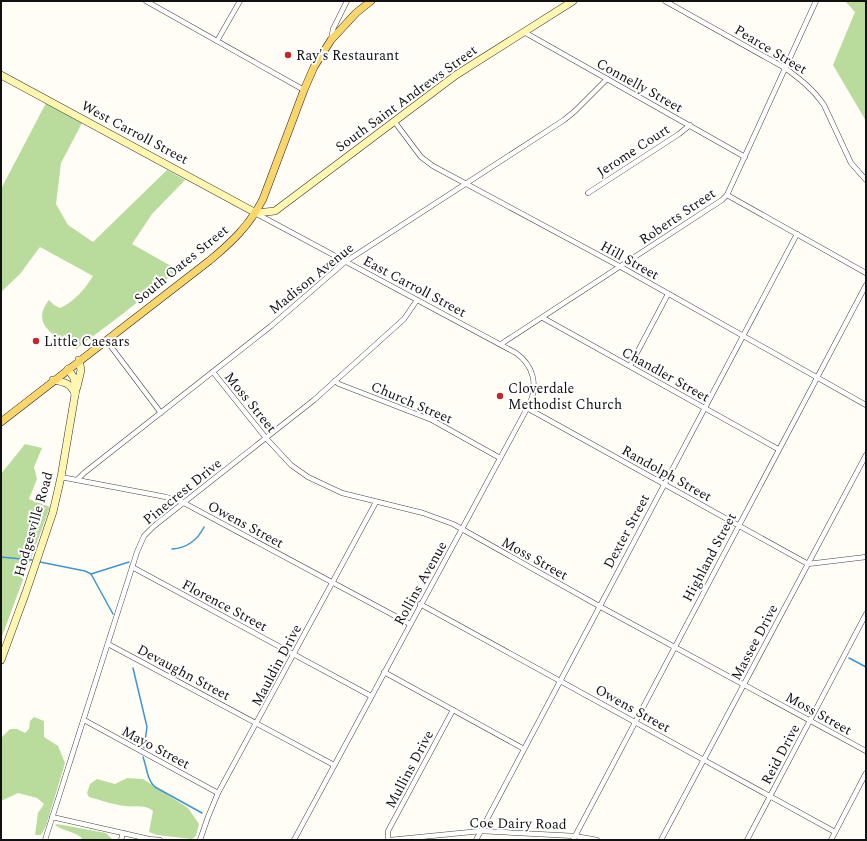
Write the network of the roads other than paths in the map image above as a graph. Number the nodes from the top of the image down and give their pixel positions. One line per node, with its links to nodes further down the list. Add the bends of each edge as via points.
1 (146, 1): 10 (street)
2 (240, 1): 10 (street)
3 (347, 1): 9 (street, via 333,29)
4 (371, 1): 9 (main road, South Oates Street)
5 (573, 1): 8 (street, South Saint Andrews Street)
6 (665, 1): 11 (street, Pearce Street)
7 (816, 1): 11 (street, Roberts Street)
8 (524, 32): 13 (street, Connelly Street); 15 (street, South Saint Andrews Street, via 456,75)
9 (331, 40): 14 (main road, South Oates Street, via 314,67)
10 (217, 41): 14 (street)
11 (785, 68): 17 (street, Roberts Street); 18 (street, Pearce Street, via 803,81 821,101 851,163)
12 (1, 75): 22 (street, West Carroll Street)
13 (607, 79): 16 (street, Connelly Street); 19 (street, Madison Avenue, via 564,120)
14 (304, 90): 22 (main road, South Oates Street, via 268,188)
15 (394, 121): 19 (street, Hill Street, via 426,162); 22 (street, South Saint Andrews Street, via 275,211)
16 (690, 125): 17 (street, Connelly Street); 20 (street, Jerome Court)
17 (745, 157): 21 (street, Roberts Street)
18 (866, 180)
19 (466, 183): 24 (street, Madison Avenue); 25 (street, Hill Street)
20 (588, 193)
21 (727, 194): 23 (street); 25 (street, Roberts Street, via 718,204)
22 (256, 213): 24 (street, East Carroll Street); 32 (main road, South Oates Street, via 228,245)
23 (797, 234): 26 (street); 31 (street, Dexter Street)
24 (346, 262): 29 (street, East Carroll Street); 37 (street, Madison Avenue)
25 (621, 267): 28 (street, Hill Street); 30 (street, Roberts Street)
26 (866, 273)
27 (866, 285): 38 (street, Highland Street)
28 (668, 294): 31 (street, Hill Street); 35 (street)
29 (417, 300): 33 (street, East Carroll Street); 40 (street, Pinecrest Drive, via 404,319)
30 (543, 318): 33 (street, Roberts Street); 35 (street, Chandler Street)
31 (743, 335): 38 (street, Hill Street); 44 (street, Dexter Street)
32 (106, 340): 34 (main road, South Oates Street); 45 (street)
33 (501, 344): 43 (street, Rollins Avenue, via 520,356 532,372 534,393)
34 (80, 360): 36 (main road, South Oates Street); 41 (street, Hodgesville Road, via 81,370)
35 (630, 366): 44 (street, Chandler Street)
36 (68, 369): 39 (main road, South Oates Street); 41 (street, via 74,378)
37 (213, 372): 45 (street, Madison Avenue); 47 (street, Moss Street)
38 (817, 377): 42 (street, Hill Street); 48 (street, Highland Street)
39 (53, 380): 41 (street, via 71,386); 46 (main road, South Oates Street)
40 (335, 380): 47 (street, Pinecrest Drive); 50 (street, Church Street, via 432,420)
41 (76, 392): 51 (street, Hodgesville Road)
42 (866, 405)
43 (527, 408): 50 (street, Rollins Avenue); 53 (street, Randolph Street)
44 (704, 408): 48 (street, Chandler Street); 53 (street, Dexter Street)
45 (161, 413): 52 (street, Madison Avenue)
46 (1, 422)
47 (266, 438): 54 (street, Moss Street, via 291,465 308,477 342,493); 55 (street, Pinecrest Drive)
48 (778, 449): 56 (street, Highland Street)
49 (866, 454): 59 (street, Massee Drive)
50 (500, 458): 57 (street, Rollins Avenue)
51 (61, 477): 52 (street, Owens Street); 69 (street, Hodgesville Road, via 48,529)
52 (77, 480): 55 (street, Owens Street, via 166,497)
53 (664, 484): 56 (street, Randolph Street); 63 (street, Dexter Street)
54 (376, 502): 57 (street, Moss Street, via 433,516); 61 (street, Mauldin Drive)
55 (184, 503): 60 (street, Pinecrest Drive, via 144,536); 61 (street, Owens Street)
56 (738, 526): 59 (street, Randolph Street); 67 (street, Highland Street)
57 (461, 529): 62 (street, Rollins Avenue); 63 (street, Moss Street)
58 (866, 557): 59 (street)
59 (808, 564): 72 (street, Massee Drive)
60 (132, 567): 66 (street, Pinecrest Drive); 68 (street, Florence Street)
61 (332, 583): 65 (street, Owens Street); 68 (street, Mauldin Drive)
62 (420, 604): 65 (street, Rollins Avenue); 71 (street, Owens Street)
63 (599, 606): 67 (street, Moss Street); 71 (street, Dexter Street)
64 (866, 614): 76 (street, Reid Drive)
65 (410, 624): 70 (street, Rollins Avenue)
66 (108, 644): 75 (street, Pinecrest Drive); 78 (street, Devaughn Street)
67 (675, 647): 72 (street, Moss Street); 77 (street, Highland Street)
68 (294, 654): 73 (street, Florence Street); 78 (street, Mauldin Drive)
69 (1, 660)
70 (384, 672): 73 (street, Rollins Avenue); 74 (street)
71 (560, 681): 77 (street, Owens Street); 79 (street, Dexter Street)
72 (744, 684): 76 (street, Moss Street); 81 (street, Massee Drive)
73 (371, 696): 82 (street, Rollins Avenue)
74 (453, 710): 79 (street); 96 (street, Mullins Drive, via 388,831)
75 (84, 720): 84 (street, Mayo Street); 86 (street, Pinecrest Drive)
76 (810, 720): 80 (street, Moss Street); 85 (street, Reid Drive)
77 (635, 722): 81 (street, Owens Street); 90 (street, Highland Street)
78 (257, 724): 82 (street, Devaughn Street); 84 (street, Mauldin Drive)
79 (524, 749): 87 (street, Dexter Street)
80 (866, 752)
81 (703, 760): 85 (street, Owens Street); 99 (street, Massee Drive)
82 (334, 765): 95 (street, Rollins Avenue)
83 (866, 774): 88 (street)
84 (218, 793): 94 (street, Mauldin Drive)
85 (770, 796): 88 (street, Owens Street); 100 (street, Reid Drive)
86 (52, 817): 89 (street); 91 (street, Pinecrest Drive)
87 (481, 831): 90 (street, Coe Dairy Road); 96 (street, Coe Dairy Road); 97 (street, Dexter Street)
88 (835, 832): 101 (street)
89 (123, 833): 92 (street); 93 (street)
90 (574, 838): 98 (street, Coe Dairy Road)
91 (45, 840)
92 (121, 840)
93 (160, 840)
94 (200, 840)
95 (294, 840)
96 (389, 840)
97 (476, 840)
98 (598, 840)
99 (661, 840)
100 (747, 840)
101 (831, 840)

